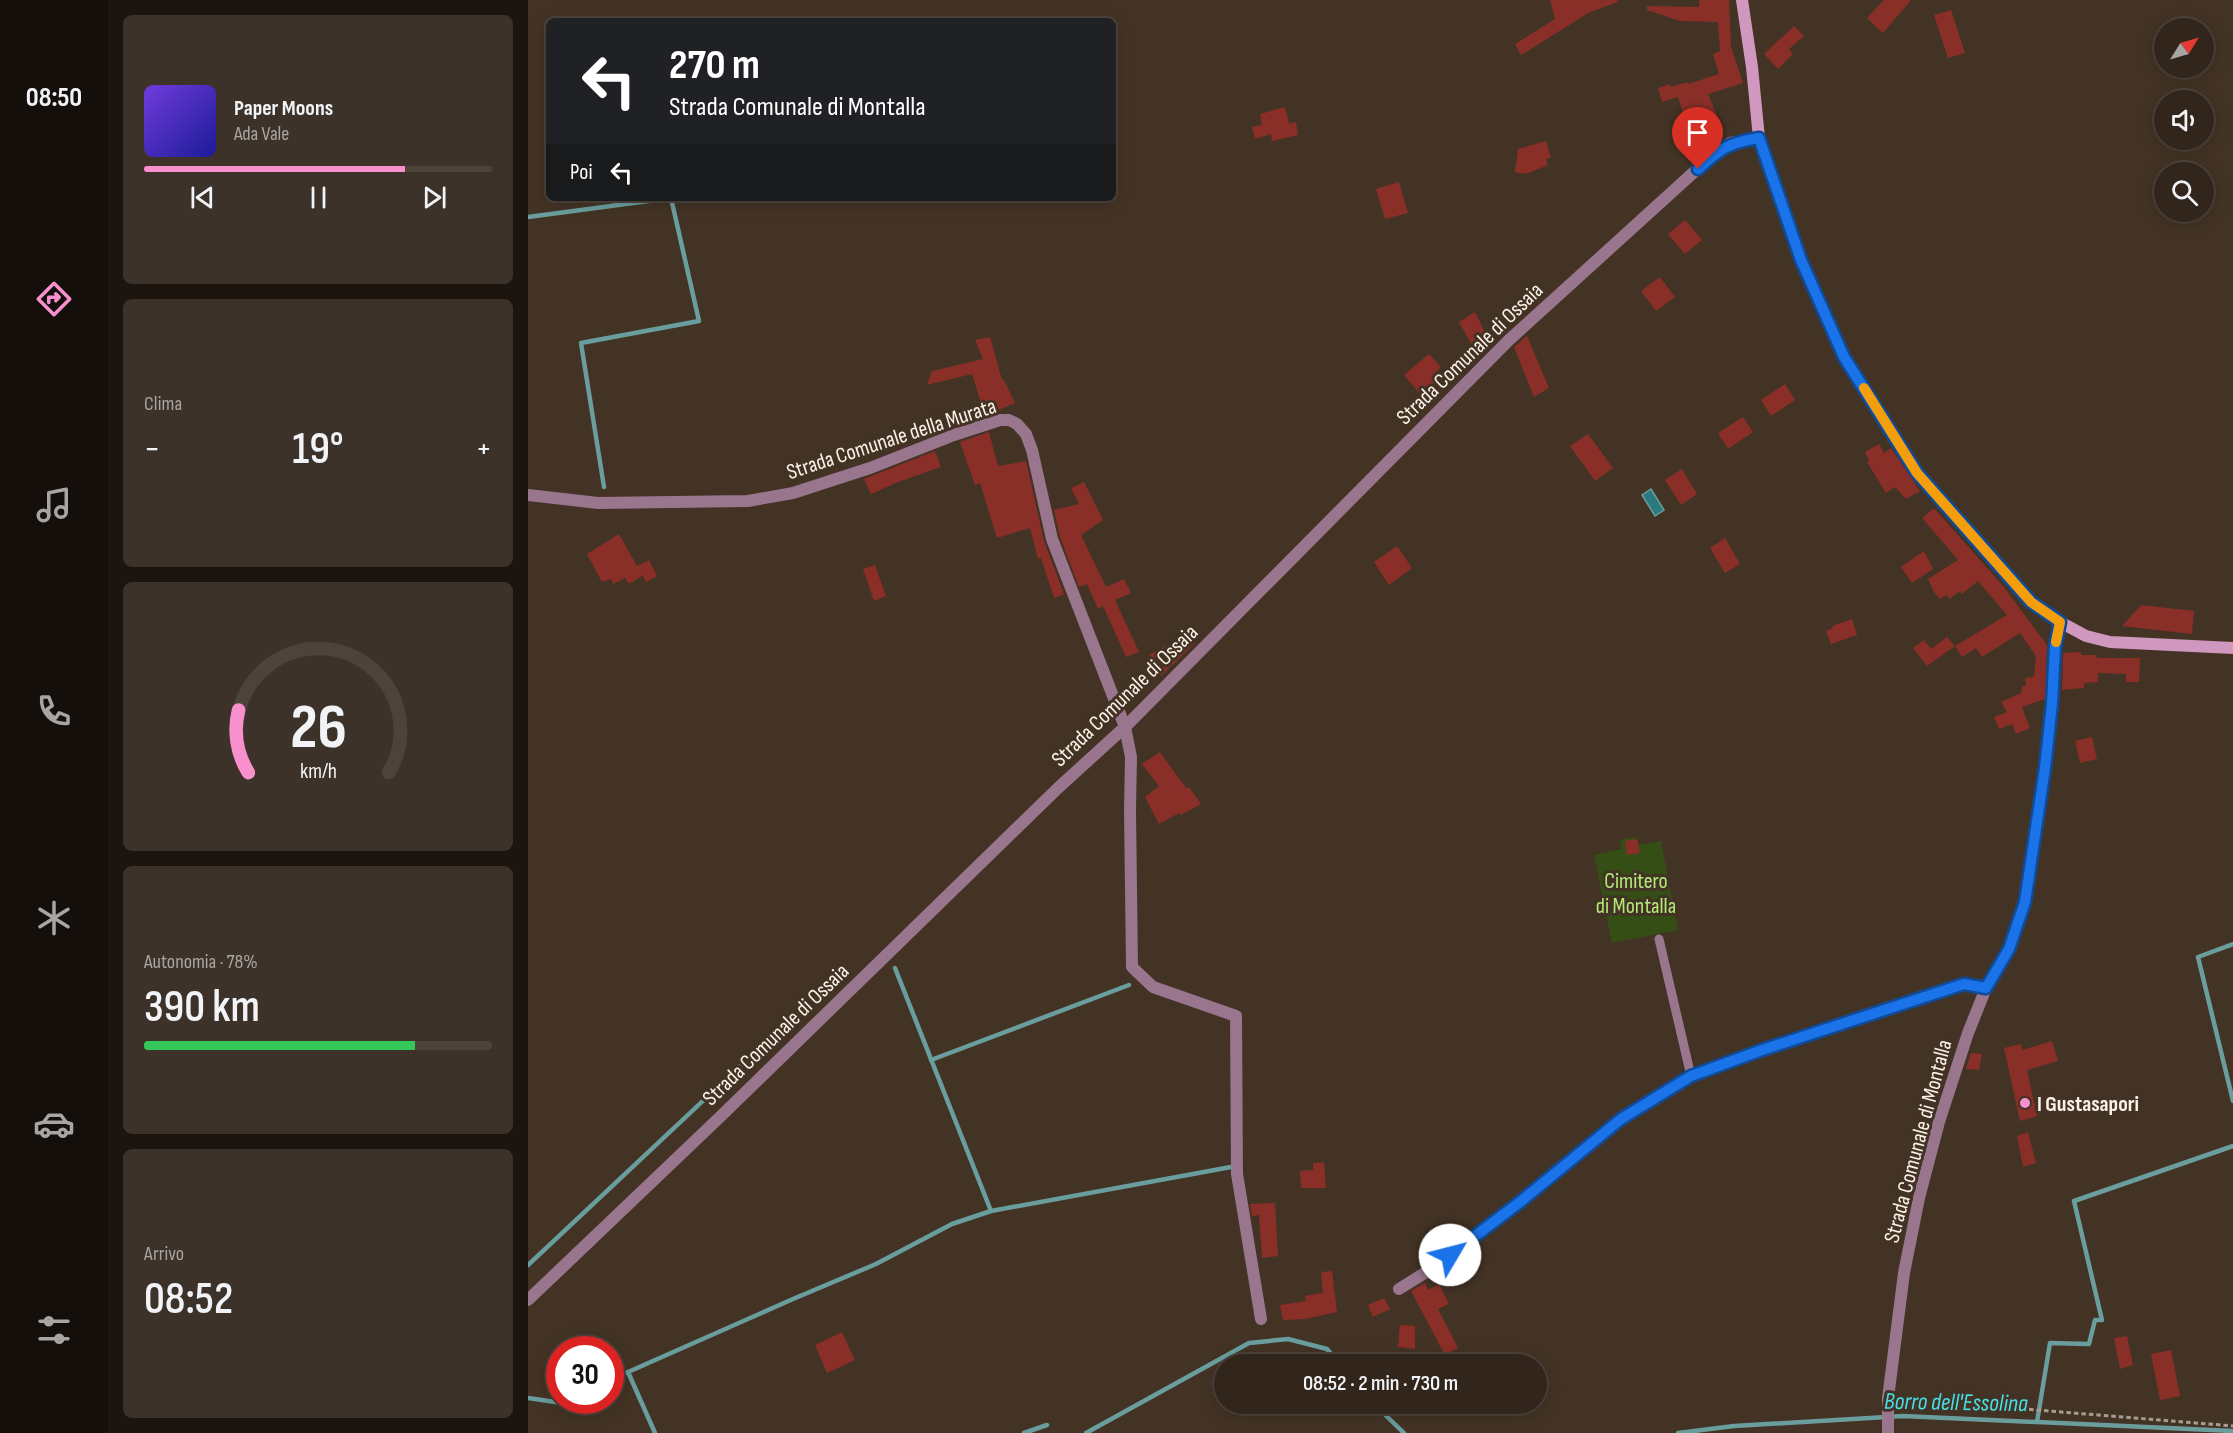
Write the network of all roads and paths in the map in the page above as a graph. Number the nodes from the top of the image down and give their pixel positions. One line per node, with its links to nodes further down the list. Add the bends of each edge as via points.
1 (1742, 0): 2 (main road)
2 (1759, 138): 4 (main road, via 1801,260 1844,357 1917,473 2031,602); 6 (street, Strada Comunale di Ossaia, via 1730,143 1715,153 1509,340)
3 (528, 495): 6 (street, Strada Comunale della Murata, via 598,503 748,501 793,493 954,435 1010,420 1026,434 1032,450 1052,539)
4 (2060, 622): 5 (main road, via 2086,636 2110,642); 8 (street, Strada Comunale di Montalla, via 2025,902 2009,949)
5 (2233, 648)
6 (1125, 727): 11 (street, Strada Comunale di Ossaia); 12 (street, via 1131,757 1132,967 1153,987 1236,1016 1237,1174)
7 (1659, 939): 9 (lane)
8 (1986, 988): 9 (street, via 1964,984); 13 (street, Strada Comunale di Montalla, via 1939,1122 1919,1198 1904,1273)
9 (1691, 1076): 10 (street, via 1621,1119 1520,1202)
10 (1399, 1289)
11 (528, 1300)
12 (1261, 1319)
13 (1888, 1398): 14 (path); 15 (street, Strada Comunale di Montalla)
14 (2233, 1426)
15 (1888, 1433)

